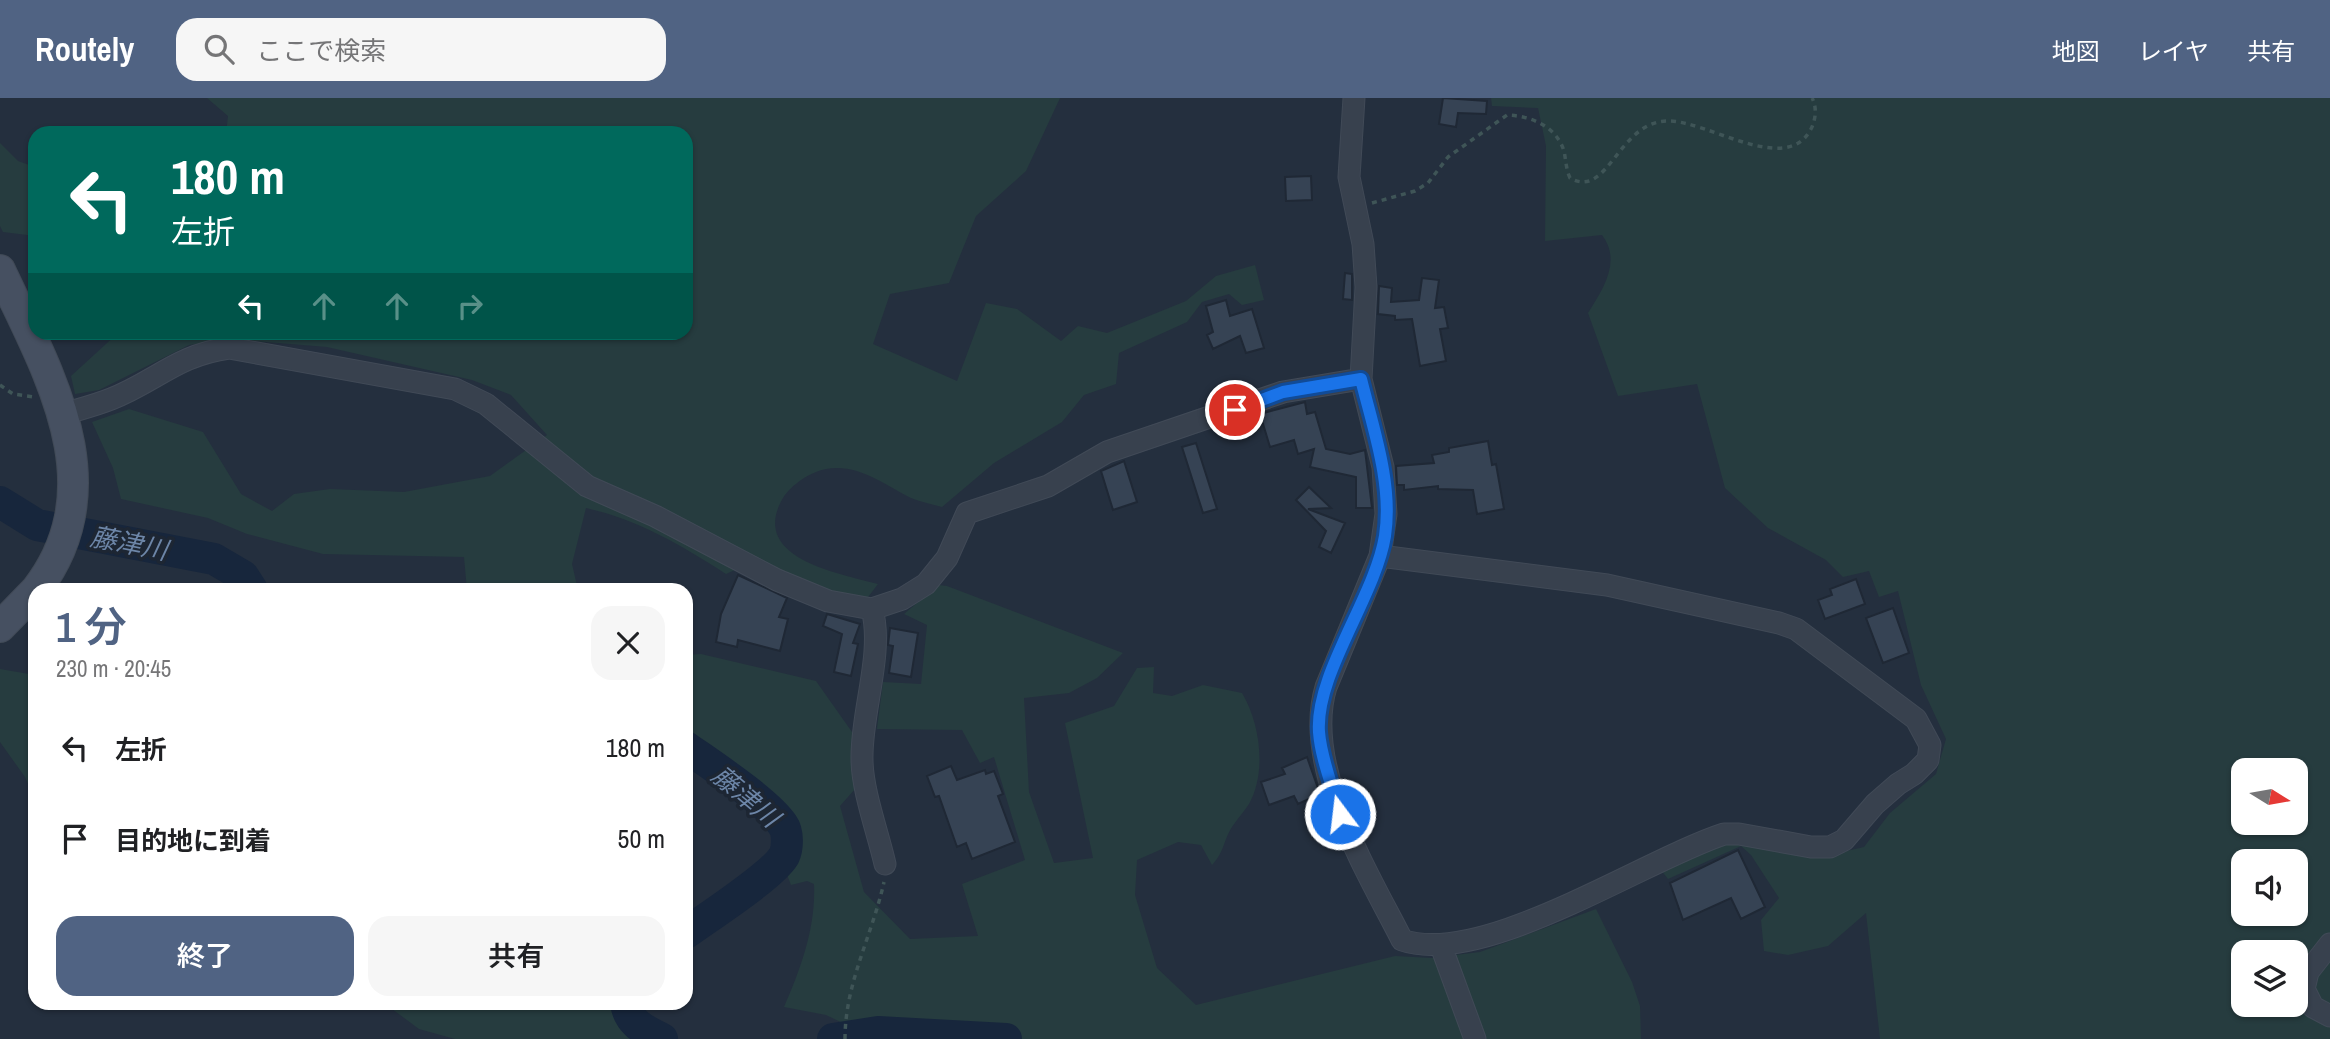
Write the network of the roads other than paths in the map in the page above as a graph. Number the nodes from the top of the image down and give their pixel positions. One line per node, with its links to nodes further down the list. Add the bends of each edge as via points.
1 (1354, 98): 5 (street, via 1349,177 1366,287)
2 (0, 270): 3 (main road)
3 (28, 332)
4 (32, 340): 6 (main road)
5 (1361, 379): 7 (street, via 1383,467 1387,514); 10 (street, via 1283,392 1107,452 1048,486 967,513 947,558 926,584 902,599)
6 (61, 404): 8 (main road, via 75,471 73,495 60,549); 10 (street, via 113,399 203,351 229,348 455,389 486,404 587,486 777,580 828,601)
7 (1380, 555): 14 (street, via 1320,705 1321,748 1354,851 1402,940); 14 (street, via 1607,585 1779,622 1796,629 1916,719 1930,745 1928,760 1875,804 1844,841 1830,847 1724,834 1618,884 1487,937)
8 (41, 583)
9 (28, 597): 11 (main road)
10 (872, 609): 12 (street, via 877,626 862,762)
11 (0, 626)
12 (885, 864)
13 (2330, 944): 15 (street, via 2308,972 2304,989 2313,1007)
14 (1441, 946): 16 (street)
15 (2330, 1016)
16 (1475, 1039)

